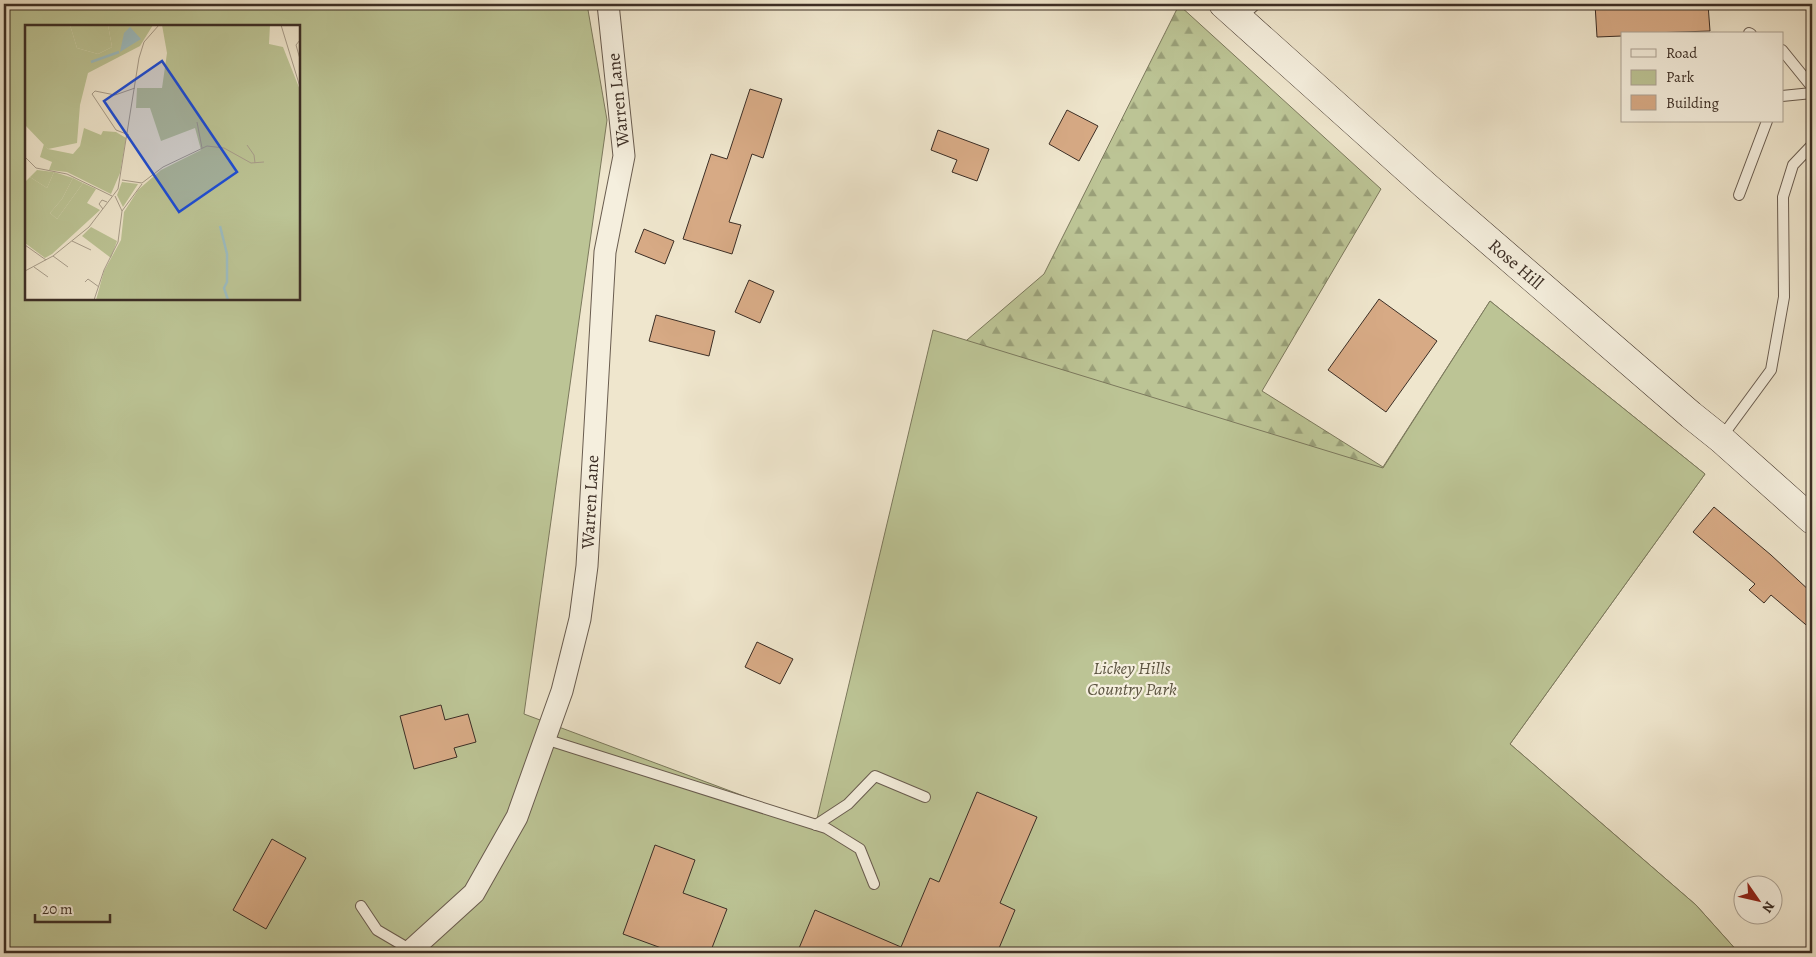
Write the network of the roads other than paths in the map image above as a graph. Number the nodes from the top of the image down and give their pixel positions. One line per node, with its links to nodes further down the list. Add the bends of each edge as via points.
1 (608, 4): 12 (street, Warren Lane, via 624,156 605,252 587,566 580,619 562,692)
2 (1239, 9): 10 (main road, Rose Hill, via 1434,192)
3 (1784, 52): 4 (lane)
4 (1812, 87)
5 (1812, 93): 6 (lane)
6 (1784, 96)
7 (1767, 122): 9 (lane)
8 (1812, 146): 10 (lane, via 1793,165 1783,197 1784,297 1771,370)
9 (1740, 195)
10 (1721, 438): 11 (main road, Rose Hill)
11 (1812, 520)
12 (545, 739): 14 (lane); 17 (street, Warren Lane, via 518,817 474,893)
13 (925, 797): 14 (lane, via 875,776 848,804)
14 (816, 825): 15 (lane, via 860,849)
15 (874, 884)
16 (361, 906): 17 (lane, via 377,930)
17 (410, 952)

